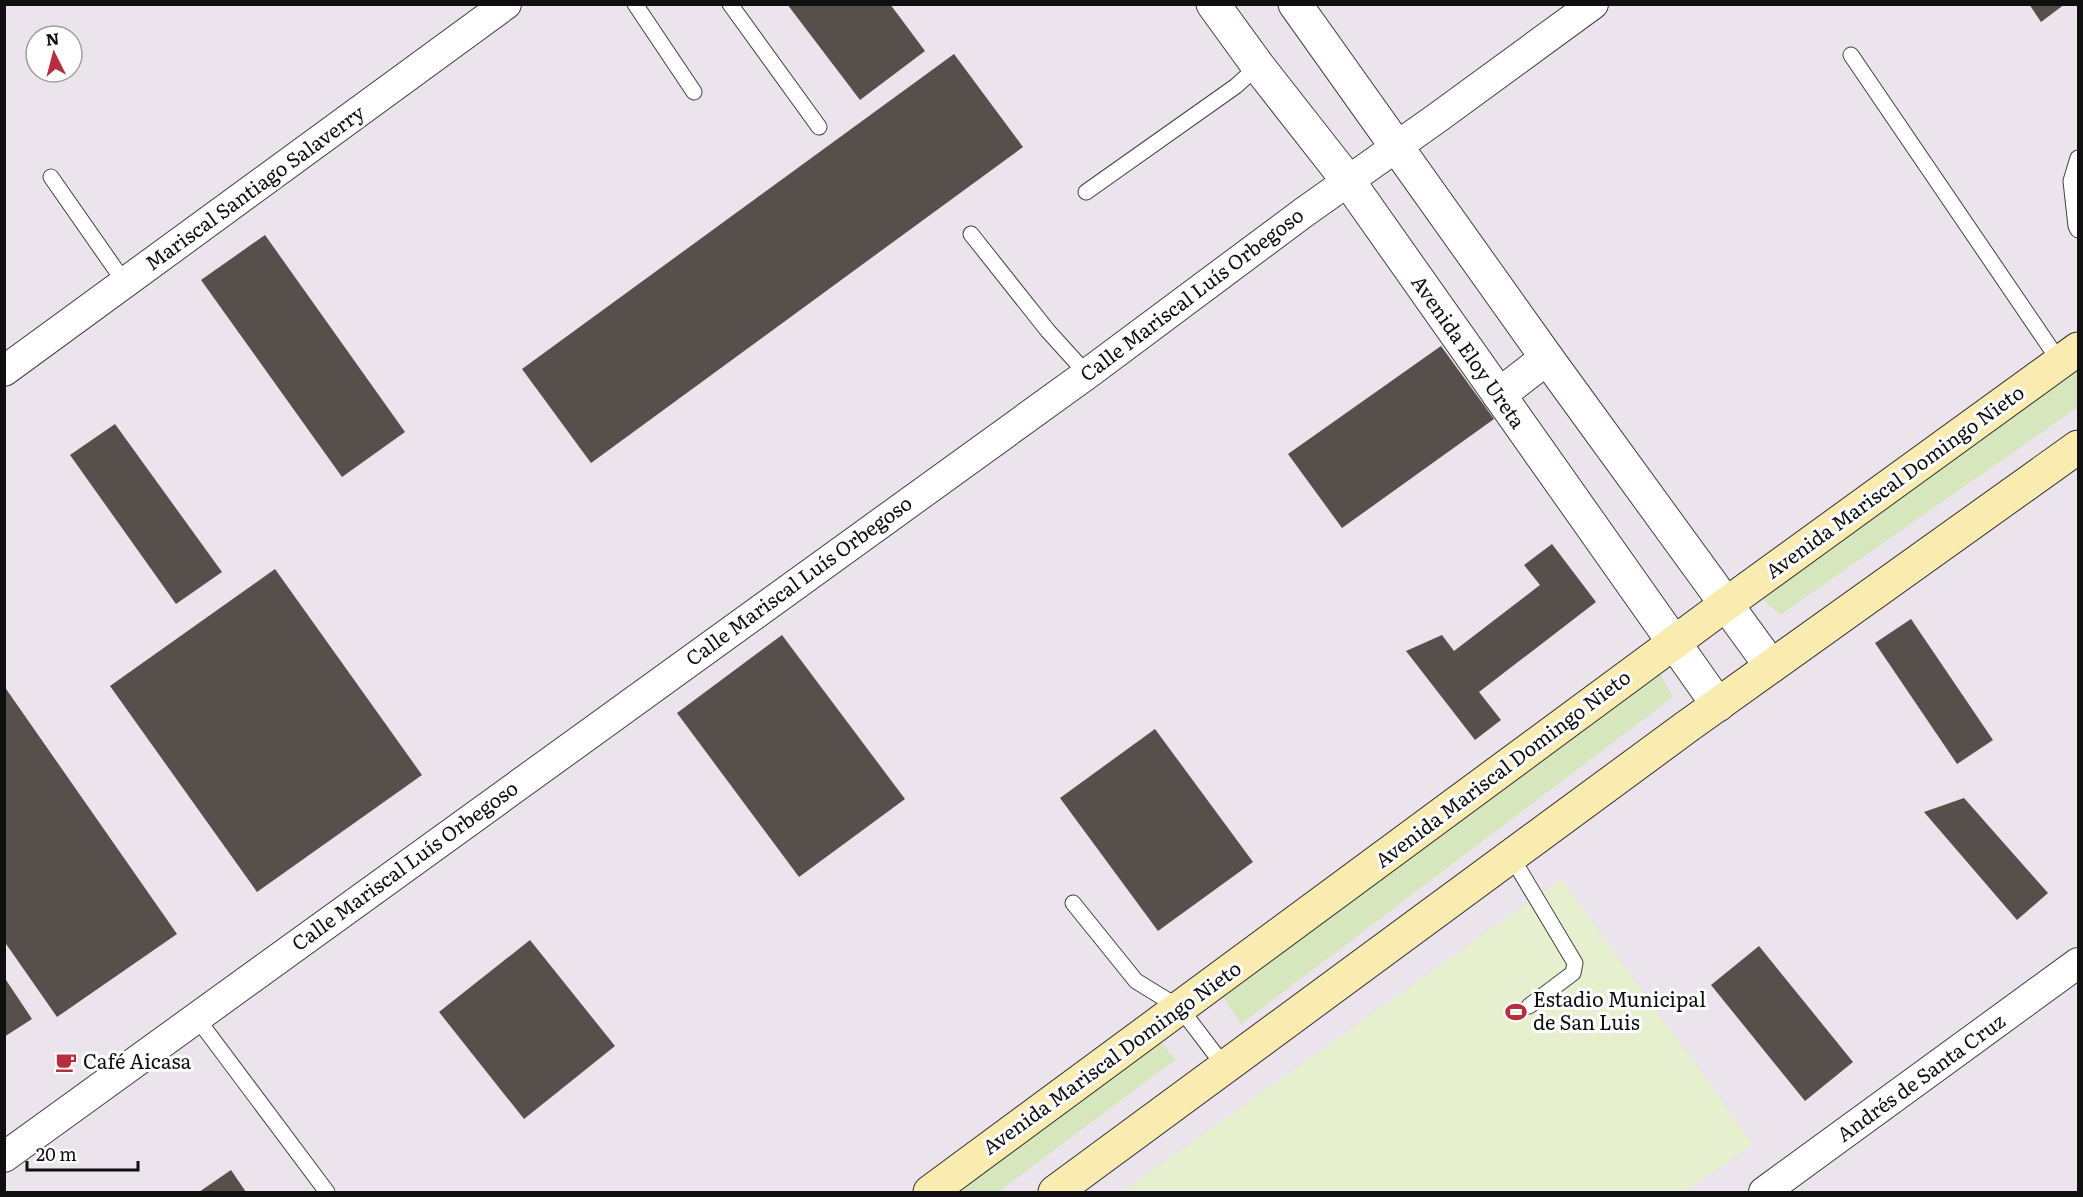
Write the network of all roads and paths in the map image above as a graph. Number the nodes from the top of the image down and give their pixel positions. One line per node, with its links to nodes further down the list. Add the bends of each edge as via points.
1 (506, 4): 18 (street, Mariscal Santiago Salaverry)
2 (635, 4): 9 (lane)
3 (730, 4): 10 (lane)
4 (1213, 4): 8 (street, Avenida Eloy Ureta)
5 (1295, 4): 11 (street)
6 (1593, 4): 11 (street, Calle Mariscal Luís Orbegoso)
7 (1851, 55): 19 (lane)
8 (1258, 66): 14 (street, Avenida Eloy Ureta); 15 (lane, via 1236,86)
9 (694, 92)
10 (819, 127)
11 (1396, 147): 14 (street, Calle Mariscal Luís Orbegoso); 20 (street)
12 (2079, 158): 16 (lane, via 2071,181)
13 (51, 177): 18 (lane)
14 (1349, 182): 22 (street, Calle Mariscal Luís Orbegoso); 23 (street, Avenida Eloy Ureta)
15 (1086, 192)
16 (2079, 230)
17 (971, 234): 22 (lane)
18 (125, 283): 21 (street, Mariscal Santiago Salaverry)
19 (2069, 356): 25 (main road, Avenida Mariscal Domingo Nieto)
20 (1547, 358): 23 (street); 25 (street)
21 (4, 371)
22 (1087, 374): 34 (street, Calle Mariscal Luís Orbegoso)
23 (1499, 395): 26 (street, Avenida Eloy Ureta)
24 (2079, 447): 27 (main road)
25 (1725, 605): 26 (main road, Avenida Mariscal Domingo Nieto); 27 (street)
26 (1675, 643): 28 (street, Avenida Eloy Ureta); 33 (main road, Avenida Mariscal Domingo Nieto)
27 (1770, 666): 28 (main road)
28 (1718, 705): 29 (main road)
29 (1511, 856): 32 (lane, via 1575,963 1573,973); 35 (main road)
30 (1073, 903): 33 (lane, via 1137,981)
31 (2079, 963): 40 (street, Andrés de Santa Cruz)
32 (1529, 1006)
33 (1180, 1008): 35 (lane); 38 (main road, Avenida Mariscal Domingo Nieto)
34 (196, 1017): 36 (street, Calle Mariscal Luís Orbegoso); 37 (lane)
35 (1225, 1067): 39 (main road)
36 (4, 1157)
37 (327, 1192)
38 (930, 1192)
39 (1055, 1192)
40 (1764, 1192)

